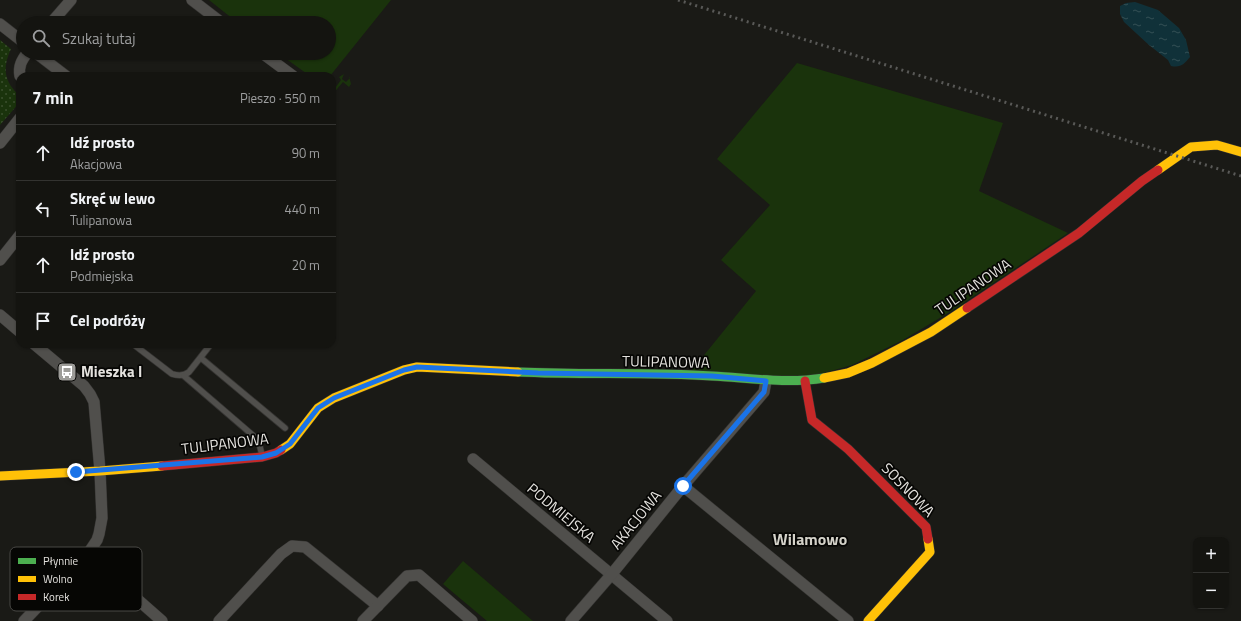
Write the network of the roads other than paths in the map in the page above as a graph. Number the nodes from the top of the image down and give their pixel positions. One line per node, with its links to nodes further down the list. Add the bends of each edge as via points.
1 (72, 0): 3 (street)
2 (192, 0): 4 (street)
3 (57, 16)
4 (213, 16)
5 (0, 24): 6 (street)
6 (16, 37)
7 (22, 60): 10 (street)
8 (45, 60): 11 (street)
9 (271, 60): 12 (street)
10 (19, 72)
11 (61, 72)
12 (288, 72)
13 (16, 123): 14 (street)
14 (0, 143)
15 (1240, 150): 27 (street, TULIPANOWA, via 1217,145 1191,147 1142,181 1079,233 931,332 848,373)
16 (16, 240): 17 (street)
17 (0, 260)
18 (0, 315): 19 (street)
19 (16, 329)
20 (39, 348): 31 (street, via 90,394 95,410)
21 (138, 348): 23 (lane)
22 (208, 348): 24 (lane)
23 (140, 350): 25 (lane, via 172,374)
24 (200, 358): 25 (lane); 28 (lane)
25 (184, 376): 29 (lane, via 256,438)
26 (766, 381): 27 (street, TULIPANOWA); 29 (street, TULIPANOWA, via 712,376 538,373 417,367 334,398 318,408 290,444 276,453); 33 (street, AKACJOWA, via 764,392)
27 (805, 381): 47 (street, SOSNOWA, via 812,420 848,449 926,527 930,552)
28 (284, 428)
29 (262, 457): 31 (street, TULIPANOWA)
30 (473, 459): 35 (street, PODMIEJSKA)
31 (100, 471): 32 (street); 34 (street, via 102,518 97,540)
32 (0, 476)
33 (683, 486): 35 (street, AKACJOWA); 46 (street)
34 (92, 547)
35 (611, 575): 44 (street, AKACJOWA); 45 (street, PODMIEJSKA)
36 (142, 603): 40 (street)
37 (378, 606): 41 (street, via 305,547 292,546 281,554); 42 (street); 43 (street, via 407,576 419,575)
38 (34, 611): 39 (street)
39 (24, 621)
40 (162, 621)
41 (218, 621)
42 (364, 621)
43 (472, 621)
44 (571, 621)
45 (667, 621)
46 (848, 621)
47 (868, 621)

